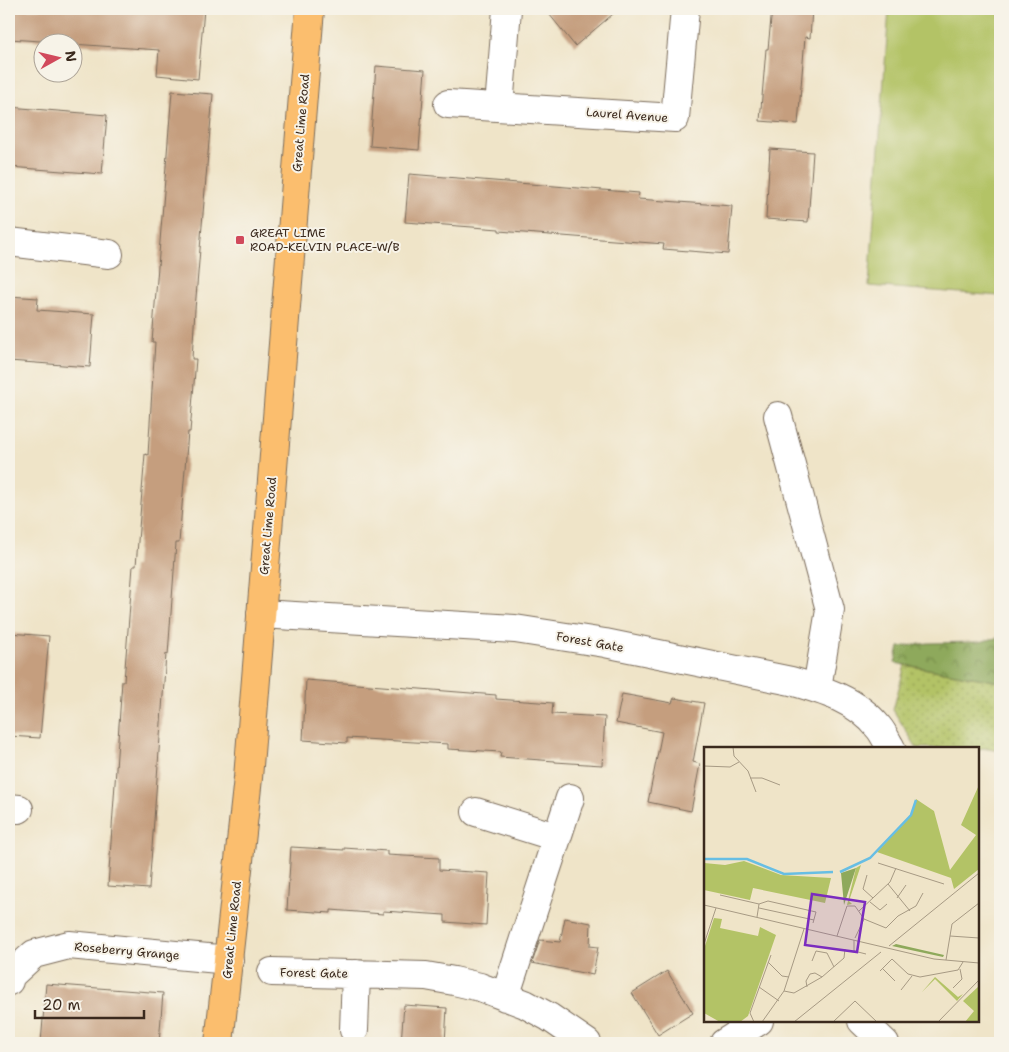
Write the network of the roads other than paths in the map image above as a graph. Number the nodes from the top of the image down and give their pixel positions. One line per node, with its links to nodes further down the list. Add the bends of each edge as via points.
1 (310, 9): 9 (main road, Great Lime Road)
2 (507, 9): 5 (street)
3 (685, 9): 5 (street, Laurel Avenue, via 676,118)
4 (448, 104): 5 (street, Laurel Avenue)
5 (499, 107)
6 (9, 242): 7 (street)
7 (109, 254)
8 (778, 416): 10 (street, via 830,610)
9 (261, 614): 10 (street, Forest Gate, via 515,629 615,645); 15 (main road, Great Lime Road)
10 (818, 688): 11 (street, Forest Gate, via 862,711 879,728)
11 (890, 747)
12 (570, 798): 14 (street)
13 (476, 812): 14 (street)
14 (556, 837): 19 (street)
15 (229, 960): 18 (street, Roseberry Grange, via 69,945 34,954 10,976); 23 (main road, Great Lime Road)
16 (272, 972): 17 (street, Forest Gate)
17 (356, 974): 19 (street, Forest Gate, via 454,980); 22 (street, Forest Gate)
18 (9, 981)
19 (505, 997): 24 (street, Forest Gate, via 525,1004)
20 (756, 1022): 25 (street)
21 (863, 1022): 26 (street)
22 (354, 1030)
23 (219, 1043)
24 (587, 1043)
25 (724, 1043)
26 (885, 1043)

